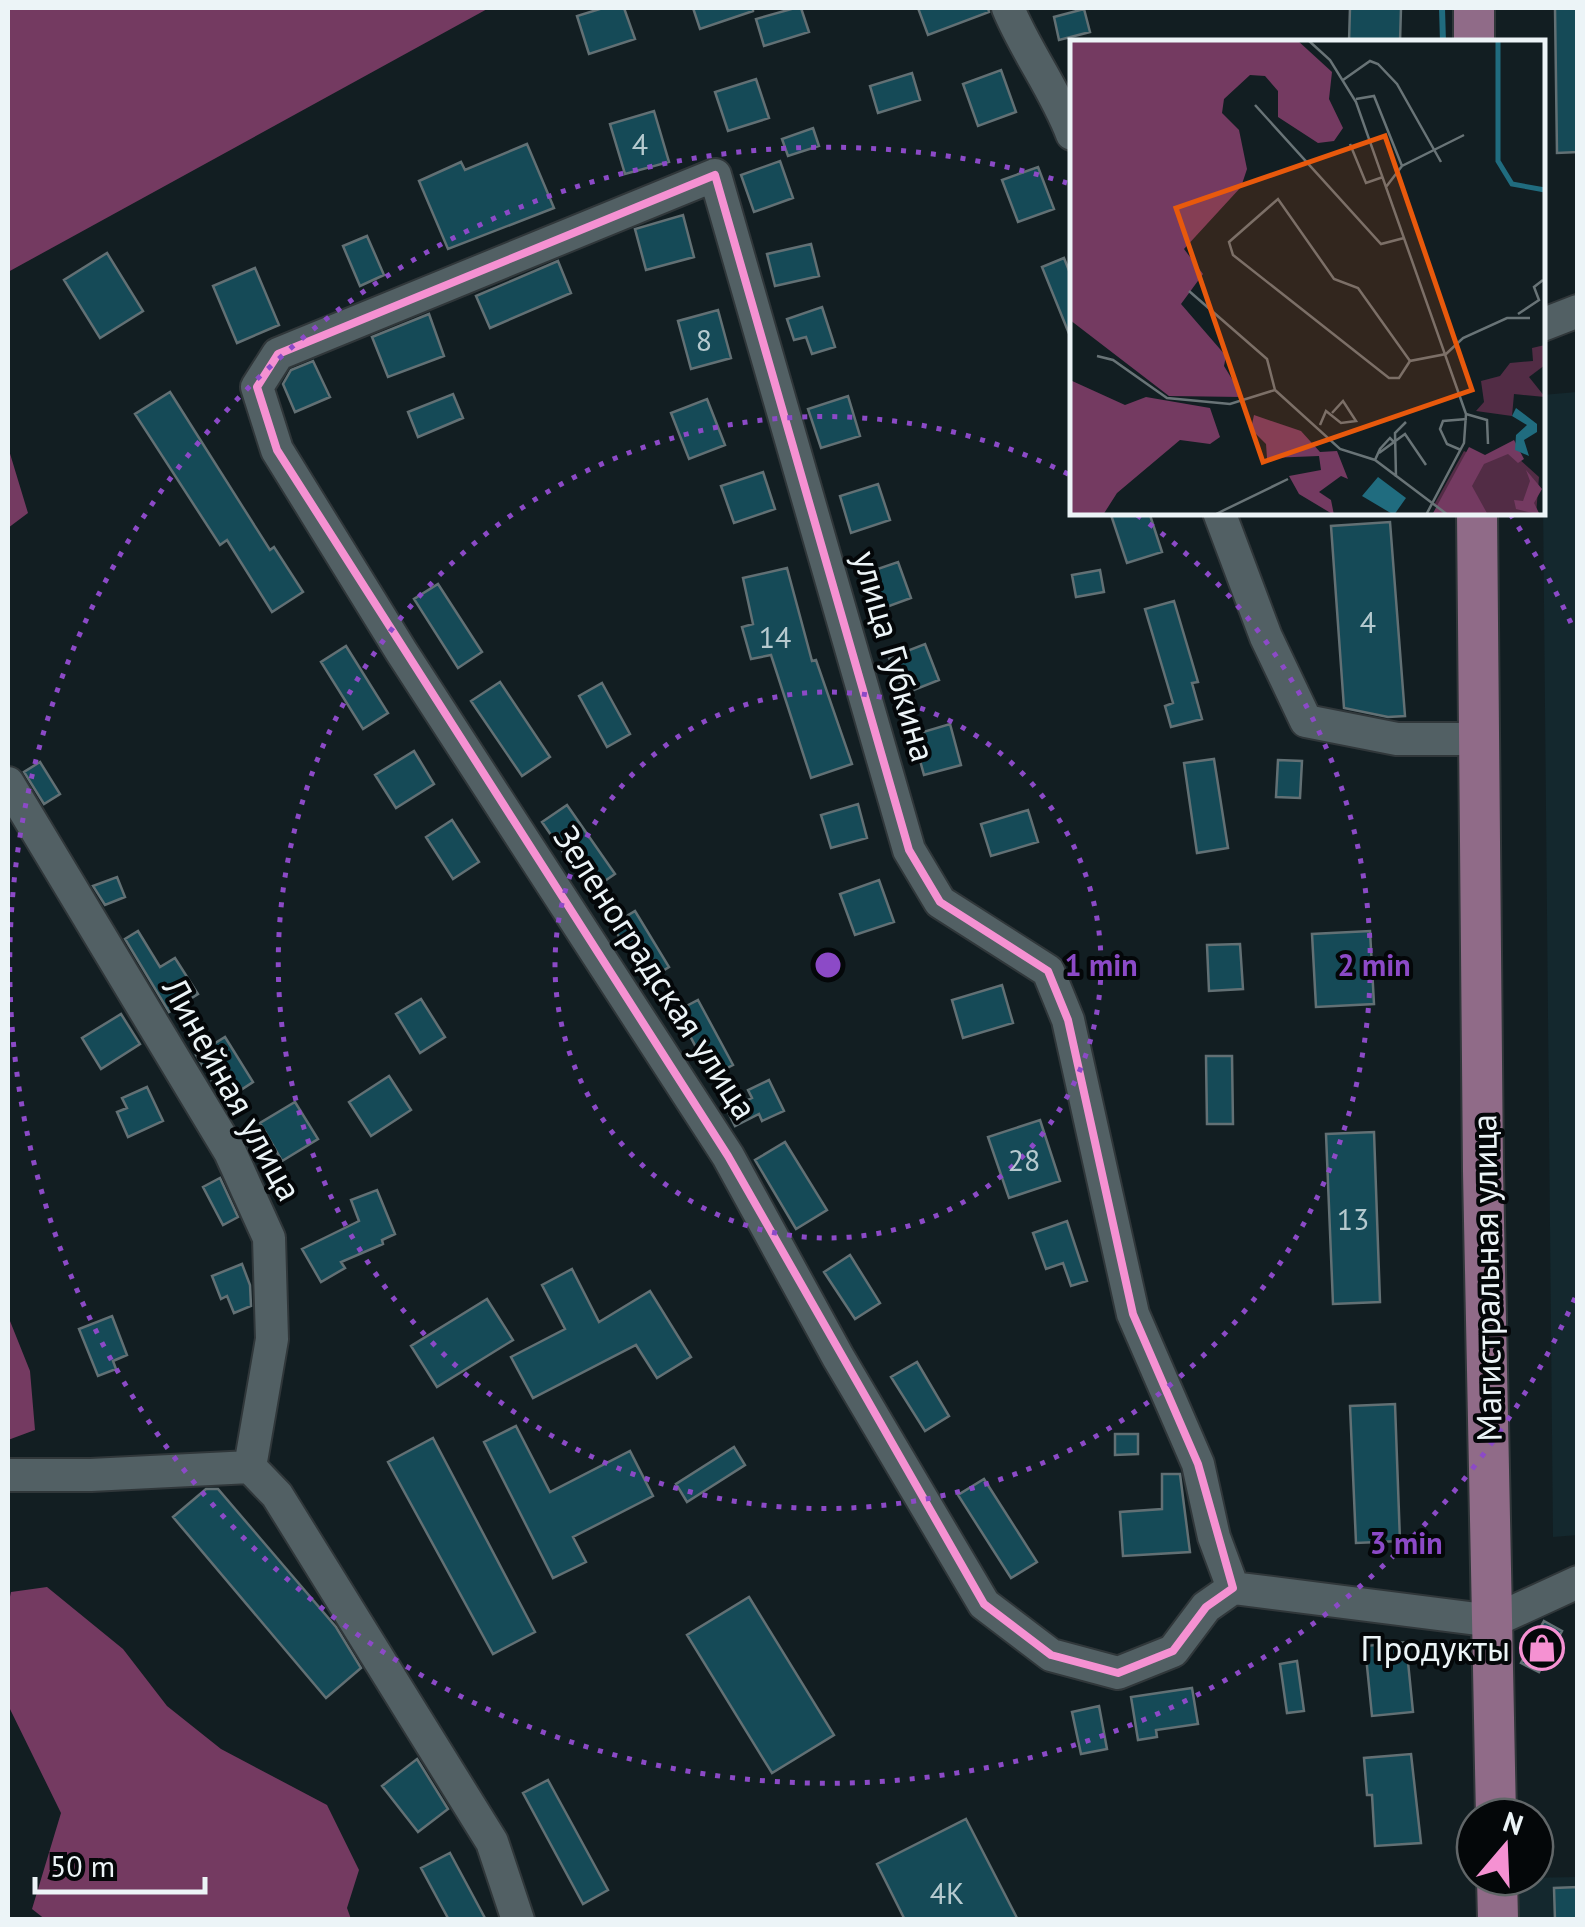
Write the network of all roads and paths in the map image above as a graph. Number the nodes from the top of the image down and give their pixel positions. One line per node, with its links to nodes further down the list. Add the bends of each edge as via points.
1 (1008, 8): 4 (street)
2 (1474, 8): 3 (main road)
3 (1474, 40)
4 (1070, 129)
5 (1578, 311): 6 (street)
6 (1545, 323)
7 (257, 387): 15 (street, Зеленоградская улица, via 277,450 728,1156 984,1604 1051,1655 1118,1673 1173,1650 1206,1607); 15 (street, улица Губкина, via 278,354 715,175 910,850 940,902 1048,971 1068,1020 1132,1314 1198,1464)
8 (1221, 515): 10 (street, via 1306,722 1397,739)
9 (1477, 515): 10 (main road, Магистральная улица)
10 (1477, 740): 16 (main road, Магистральная улица)
11 (8, 783): 12 (street, Линейная улица, via 230,1152 269,1238 272,1339)
12 (250, 1466): 13 (street); 18 (street, via 278,1496 492,1842)
13 (8, 1476)
14 (1578, 1582): 16 (street)
15 (1233, 1588): 16 (street)
16 (1493, 1620): 17 (main road, Магистральная улица)
17 (1496, 1797)
18 (518, 1920)

